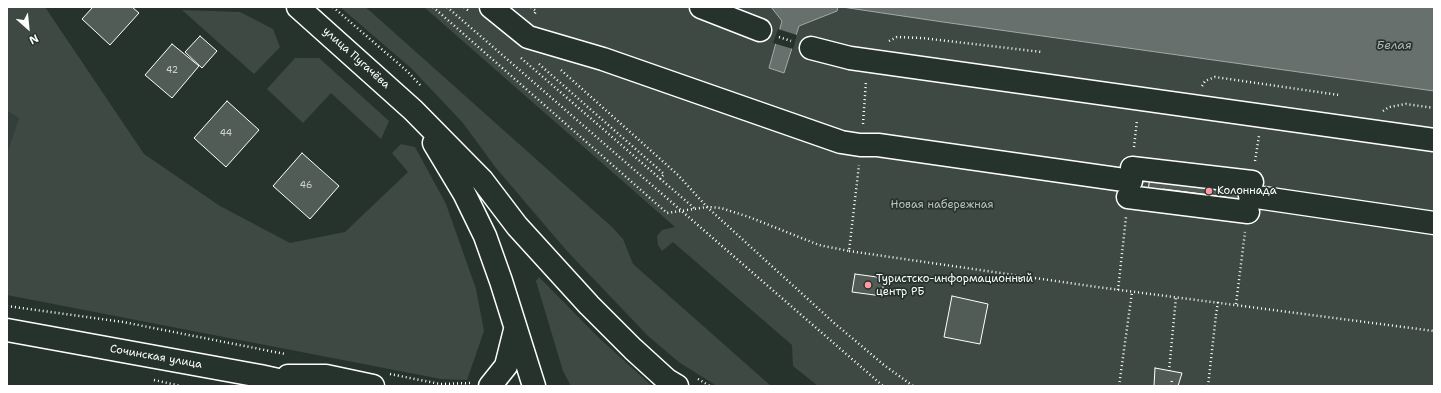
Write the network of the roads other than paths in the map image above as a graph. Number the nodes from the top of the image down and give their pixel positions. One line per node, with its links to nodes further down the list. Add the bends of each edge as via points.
1 (298, 7): 6 (street, улица Пугачёва)
2 (701, 7): 4 (street)
3 (483, 12): 8 (street, via 522,45 610,62 841,142 878,145)
4 (760, 30)
5 (811, 48): 7 (street, via 850,58)
6 (413, 110): 12 (street, via 464,193 485,236); 19 (street, via 482,180 517,226 589,305 667,380)
7 (1434, 140)
8 (1131, 182): 9 (street); 9 (street)
9 (1250, 197): 10 (street)
10 (1434, 223)
11 (7, 330): 13 (street, Сочинская улица)
12 (515, 330): 15 (street, via 506,366); 18 (street)
13 (260, 376): 14 (street, via 326,376); 16 (street); 17 (street, Сочинская улица)
14 (380, 380)
15 (482, 383)
16 (281, 386)
17 (305, 386)
18 (534, 386)
19 (678, 386)

